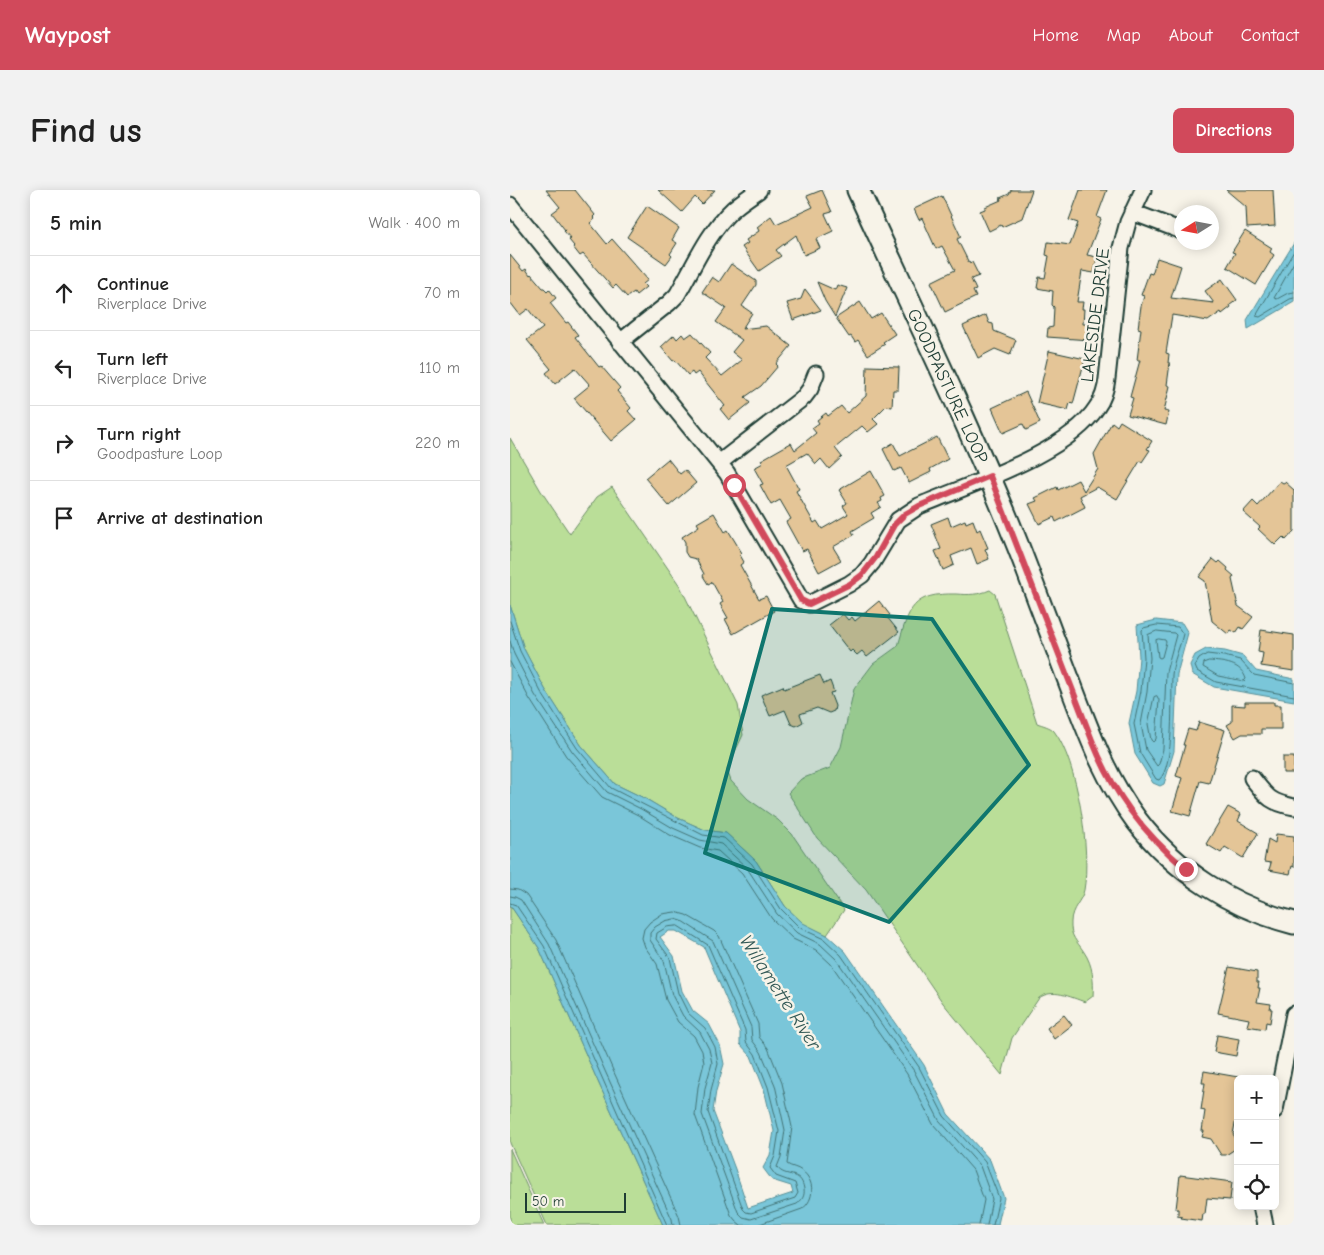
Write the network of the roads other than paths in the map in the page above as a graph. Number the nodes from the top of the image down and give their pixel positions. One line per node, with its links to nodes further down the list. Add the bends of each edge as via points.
1 (759, 190): 7 (street, via 733,209 721,223 677,295)
2 (858, 190): 10 (street, GOODPASTURE LOOP)
3 (1143, 190): 5 (street, LAKESIDE DRIVE)
4 (510, 205): 7 (street)
5 (1132, 212): 6 (street); 10 (street, LAKESIDE DRIVE, via 1121,248 1107,379 1098,407 1061,442)
6 (1174, 228)
7 (620, 342): 9 (street)
8 (816, 374): 9 (street, via 804,398)
9 (719, 463): 10 (street, LAKESIDE DRIVE, via 801,600 809,604 862,575 894,525 905,514)
10 (990, 476): 13 (street, GOODPASTURE LOOP, via 1092,740 1116,790 1156,842 1204,883 1256,911)
11 (1252, 778): 12 (street, via 1274,802)
12 (1294, 807)
13 (1294, 923)
14 (1294, 1014): 15 (street)
15 (1279, 1090)
16 (1261, 1210): 17 (street)
17 (1265, 1225)

